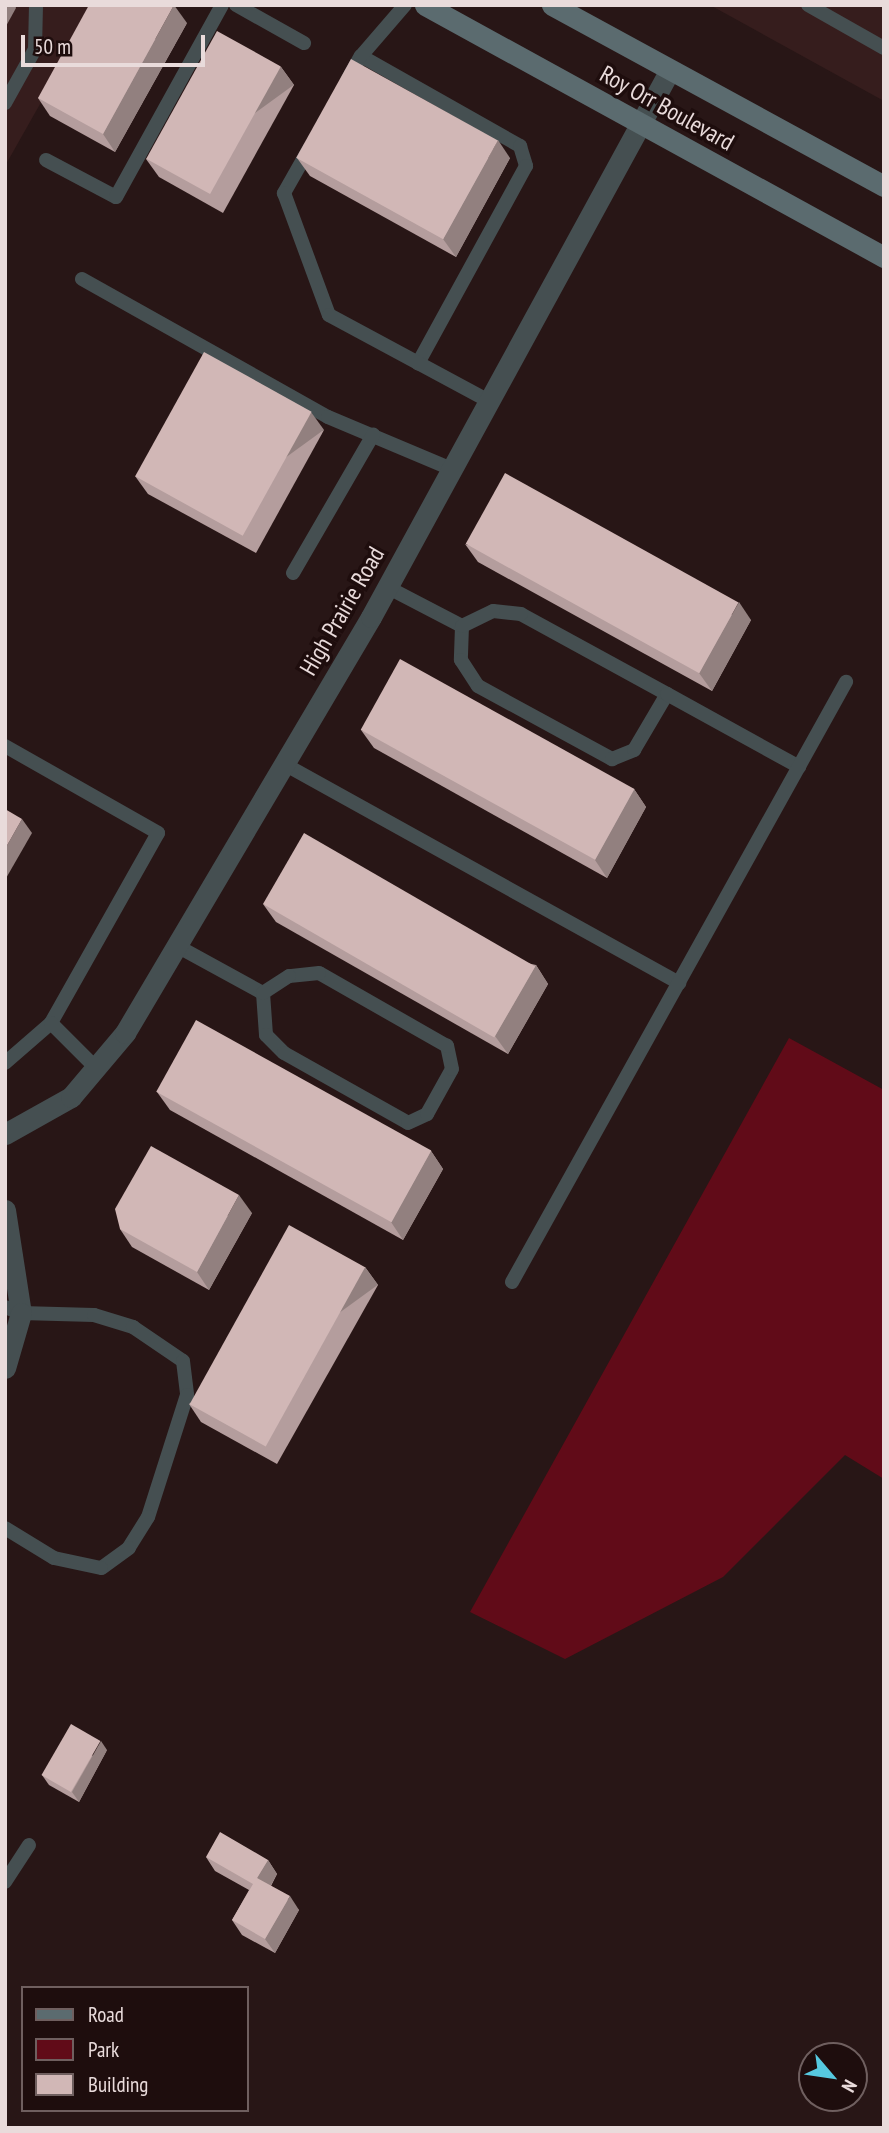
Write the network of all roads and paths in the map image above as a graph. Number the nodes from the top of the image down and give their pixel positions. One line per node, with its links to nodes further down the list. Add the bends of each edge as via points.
1 (36, 5): 13 (lane, via 35,48)
2 (222, 5): 16 (lane, via 116,197)
3 (236, 5): 8 (lane)
4 (405, 5): 10 (lane)
5 (425, 5): 14 (main road, Roy Orr Boulevard)
6 (552, 5): 11 (main road, Roy Orr Boulevard)
7 (808, 5): 9 (lane)
8 (304, 43)
9 (884, 48)
10 (361, 56): 12 (lane); 20 (lane, via 520,146 526,166)
11 (670, 70): 14 (street, High Prairie Road); 17 (main road, Roy Orr Boulevard)
12 (342, 90)
13 (5, 103)
14 (640, 124): 18 (main road, Roy Orr Boulevard); 21 (street, High Prairie Road)
15 (316, 136): 20 (lane, via 284,193 329,316)
16 (46, 160)
17 (884, 186)
18 (884, 257)
19 (82, 279): 22 (lane, via 328,416)
20 (418, 363): 21 (lane)
21 (489, 401): 23 (street, High Prairie Road)
22 (373, 435): 23 (lane); 24 (lane)
23 (452, 469): 25 (street, High Prairie Road)
24 (293, 573)
25 (387, 587): 26 (lane); 30 (street, High Prairie Road)
26 (462, 626): 28 (lane, via 493,611 521,614); 28 (lane, via 461,660 478,686 612,759 634,750)
27 (846, 682): 31 (lane)
28 (667, 694): 31 (lane)
29 (5, 746): 35 (lane, via 158,833)
30 (284, 764): 32 (street, High Prairie Road); 33 (lane)
31 (799, 767): 33 (lane)
32 (177, 946): 34 (lane); 37 (street, High Prairie Road, via 125,1033)
33 (679, 983): 40 (lane)
34 (263, 993): 34 (lane, via 266,1035 284,1053 408,1123 427,1114 452,1069 447,1046 319,974 289,976)
35 (51, 1023): 36 (lane); 37 (lane)
36 (5, 1063)
37 (96, 1068): 38 (street, High Prairie Road, via 71,1097)
38 (5, 1134)
39 (5, 1210): 41 (street)
40 (512, 1282)
41 (13, 1310): 42 (street); 43 (lane, via 94,1315 133,1327 183,1361 187,1395 148,1517 130,1548 111,1562 101,1568 74,1564)
42 (5, 1368)
43 (5, 1528)
44 (29, 1845): 45 (lane)
45 (5, 1882)

